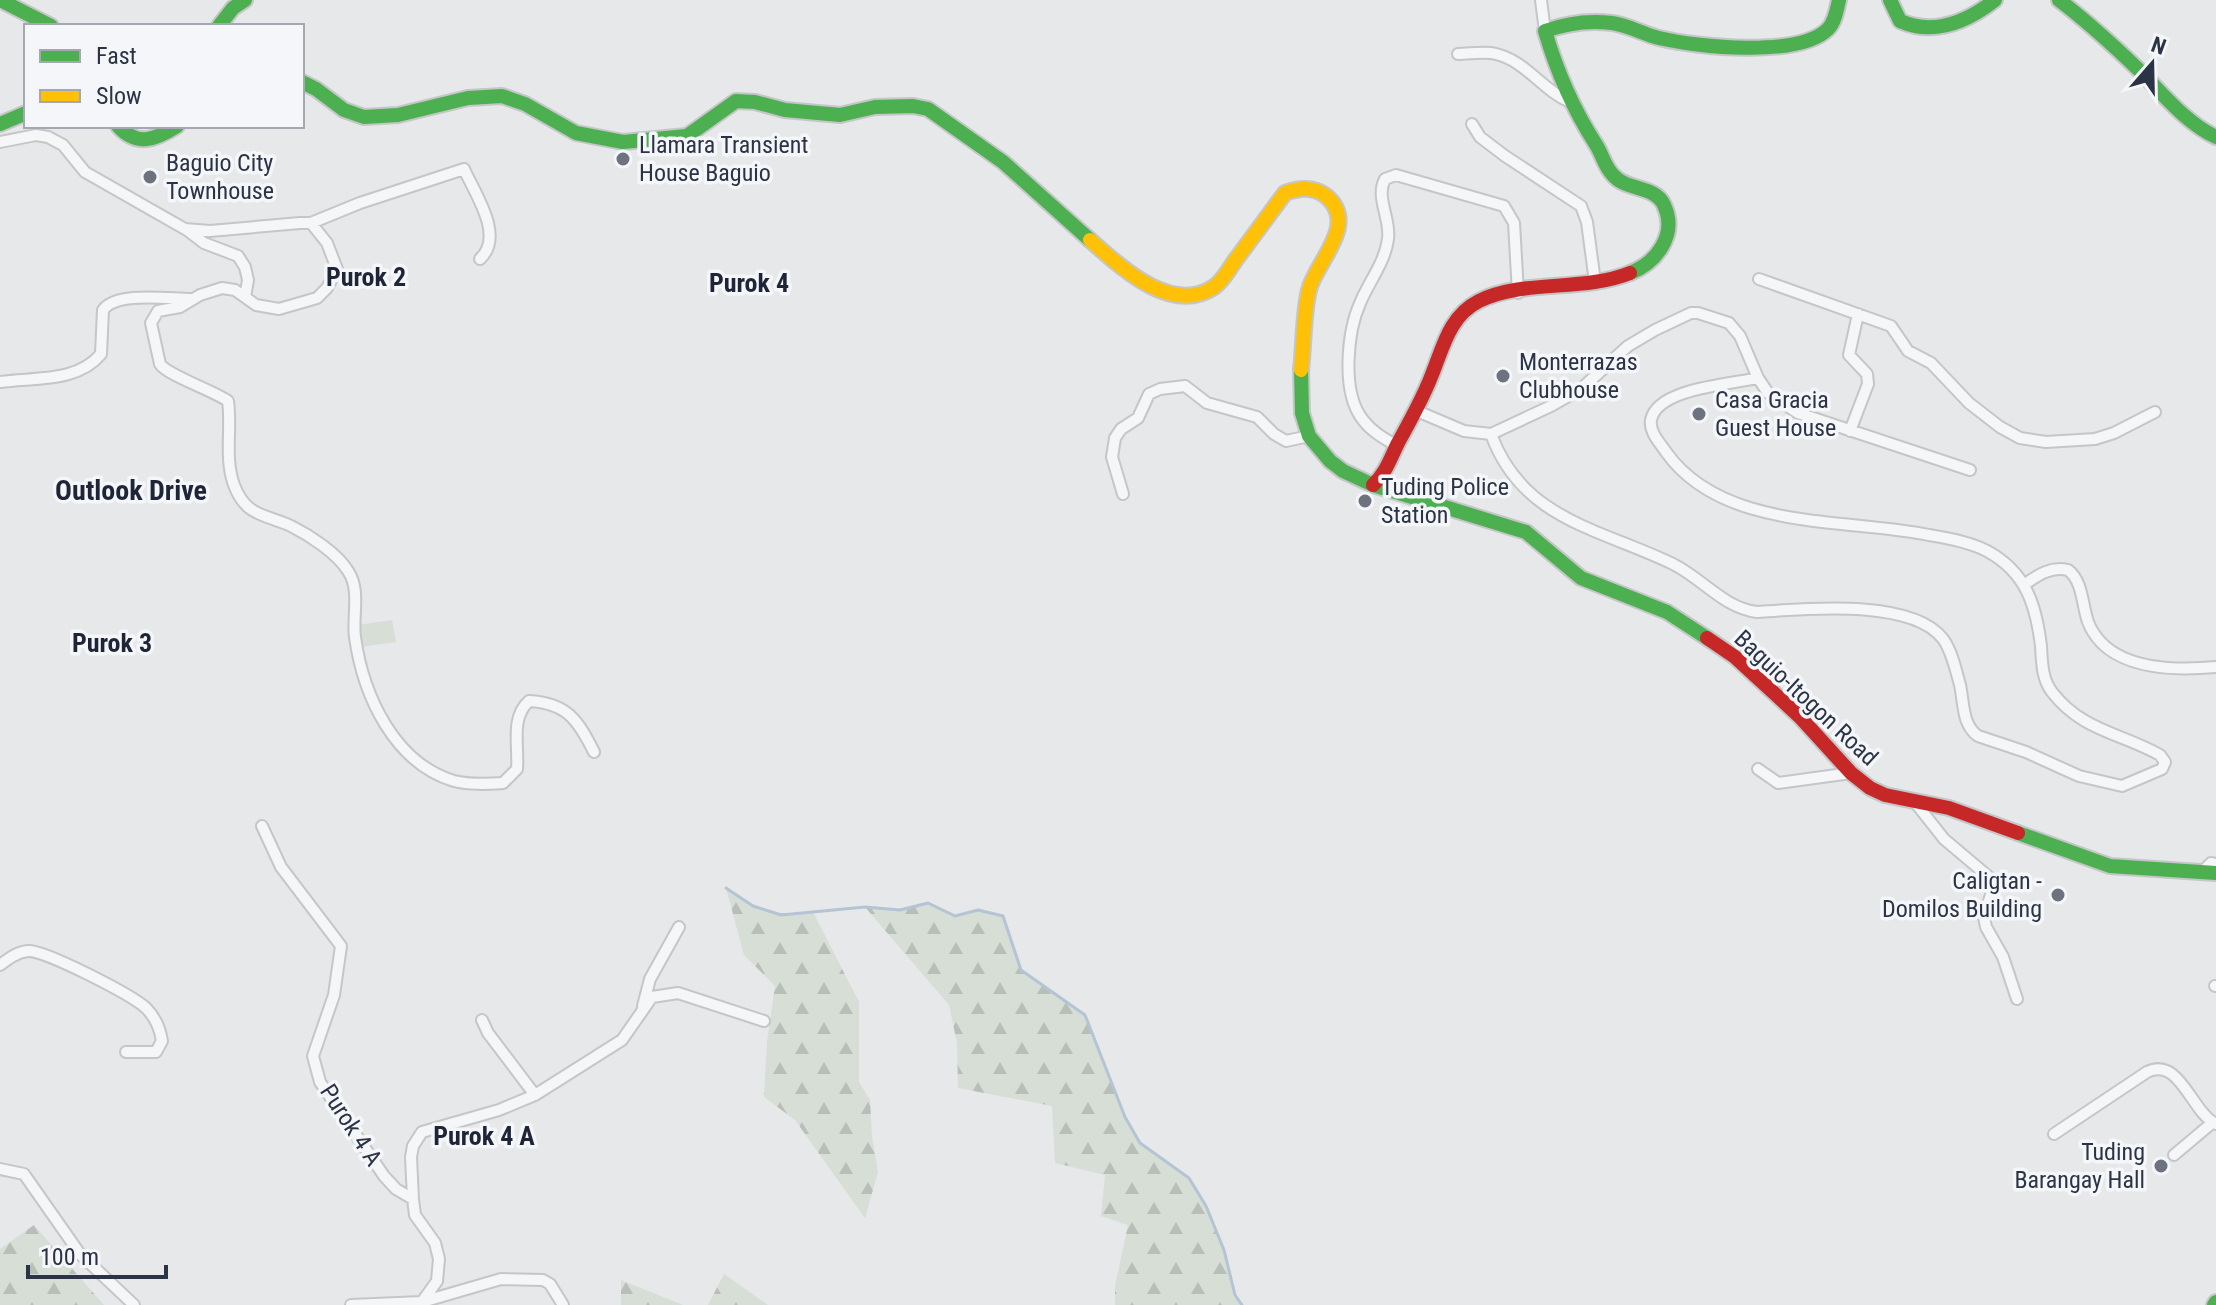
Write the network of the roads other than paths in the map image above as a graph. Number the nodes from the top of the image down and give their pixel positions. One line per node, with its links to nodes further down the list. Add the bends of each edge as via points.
1 (0, 0): 8 (main road)
2 (242, 0): 9 (main road)
3 (1541, 0): 10 (street)
4 (1839, 0): 10 (main road, via 1824,32 1790,44 1737,47 1667,39 1608,22 1582,21)
5 (1890, 0): 6 (main road, via 1900,21 1925,30 1939,29)
6 (1995, 0)
7 (2059, 0): 19 (main road, via 2098,30 2180,111)
8 (47, 24)
9 (221, 24)
10 (1545, 31): 13 (main road)
11 (1458, 54): 13 (street, via 1506,57)
12 (304, 82): 36 (main road, Baguio-Itogon Road, via 338,108 369,117 464,99 509,97 574,133 619,142 687,136 736,101 840,115 875,107 928,109 1003,162 1126,272 1143,284 1188,294 1217,285 1285,193 1312,189 1326,196 1338,219 1333,246 1306,301 1300,396)
13 (1570, 102): 25 (main road, via 1613,176 1656,194 1665,207 1667,231 1653,262)
14 (24, 114): 15 (main road)
15 (0, 124)
16 (1472, 124): 25 (street, via 1511,161 1581,206)
17 (120, 128): 18 (main road, via 143,142)
18 (174, 128)
19 (2216, 137)
20 (0, 142): 22 (street, via 48,137 63,145 85,172)
21 (311, 223): 22 (street); 23 (street, via 464,169 491,231); 27 (street, via 327,243 337,269 327,288 317,298 279,309)
22 (185, 229): 27 (street, via 238,256 248,280)
23 (480, 259)
24 (1759, 279): 29 (street)
25 (1595, 282): 26 (main road)
26 (1518, 293): 32 (main road, via 1483,299 1460,314); 37 (street, via 1514,223 1504,206 1396,175 1385,179 1382,199 1389,237 1358,309 1348,361 1359,416)
27 (245, 297): 28 (street, via 222,288)
28 (193, 299): 31 (street, via 113,300 103,310 101,354 90,365 73,374); 45 (street, via 153,316 160,364 228,401 227,451 233,483 249,509 295,528 348,571 362,669 380,717 400,746 432,771 458,782 503,783 517,769 520,710 529,701 564,710 580,724)
29 (1858, 314): 33 (street, via 1895,329 1908,351 1931,363 1969,403 2020,438 2095,439); 34 (street, via 1849,355 1867,374 1868,384)
30 (1758, 378): 34 (street, via 1768,393 1798,413); 35 (street, via 1729,323 1691,313 1628,346 1574,394); 43 (street, via 1672,397 1651,417 1652,431 1691,481 1768,512 1949,539 1986,551)
31 (0, 382)
32 (1417, 411): 35 (street, via 1464,431); 37 (main road)
33 (2155, 412)
34 (1850, 431): 38 (street)
35 (1491, 434): 43 (street, via 1509,472 1543,505 1590,531 1676,565 1743,610 1856,609 1921,623 1942,638 1960,685 1965,718 1978,736 2079,776 2122,786 2162,769 2160,755 2083,722 2051,691 2043,676 2038,622)
36 (1309, 436): 40 (main road, Baguio-Itogon Road, via 1343,471); 42 (street, via 1286,441 1257,417 1207,403 1185,386 1160,389 1149,394 1138,418 1121,429 1112,446)
37 (1397, 446): 39 (main road)
38 (1970, 470)
39 (1386, 474): 40 (main road); 41 (main road)
40 (1373, 485): 41 (main road, Baguio-Itogon Road)
41 (1389, 490): 47 (main road, Baguio-Itogon Road, via 1526,532 1581,578 1667,612 1735,657)
42 (1123, 494)
43 (2025, 584): 44 (street, via 2052,569 2068,570 2076,578 2094,632 2120,656 2156,667)
44 (2216, 667)
45 (594, 752)
46 (1758, 769): 47 (street, via 1778,783)
47 (1851, 773): 48 (main road, Baguio-Itogon Road, via 1885,795)
48 (1914, 801): 50 (main road, Baguio-Itogon Road, via 1949,808 2110,866 2137,871); 53 (street, via 1944,839 1995,882 1984,917)
49 (262, 826): 63 (street, Purok 4 A, via 281,867 341,946 334,995 313,1056 320,1082 384,1176)
50 (2212, 869)
51 (679, 927): 54 (street, via 650,979)
52 (0, 965): 57 (street, via 29,951 45,954 131,997 155,1020 162,1041 156,1052)
53 (2017, 999)
54 (642, 1008): 56 (street, via 652,997 678,993); 58 (street, via 622,1040)
55 (482, 1020): 58 (street)
56 (764, 1021)
57 (126, 1052)
58 (535, 1095): 63 (street, via 422,1132 411,1157)
59 (2214, 1124): 60 (street, via 2174,1074 2154,1068); 61 (street)
60 (2054, 1134)
61 (2174, 1155)
62 (0, 1169): 67 (street, via 24,1174 80,1254)
63 (413, 1199): 64 (street, via 415,1215 435,1243 439,1259 437,1281)
64 (422, 1302): 66 (street); 68 (street, via 501,1279 543,1280)
65 (354, 1304): 66 (street)
66 (377, 1304)
67 (134, 1305)
68 (563, 1305)

